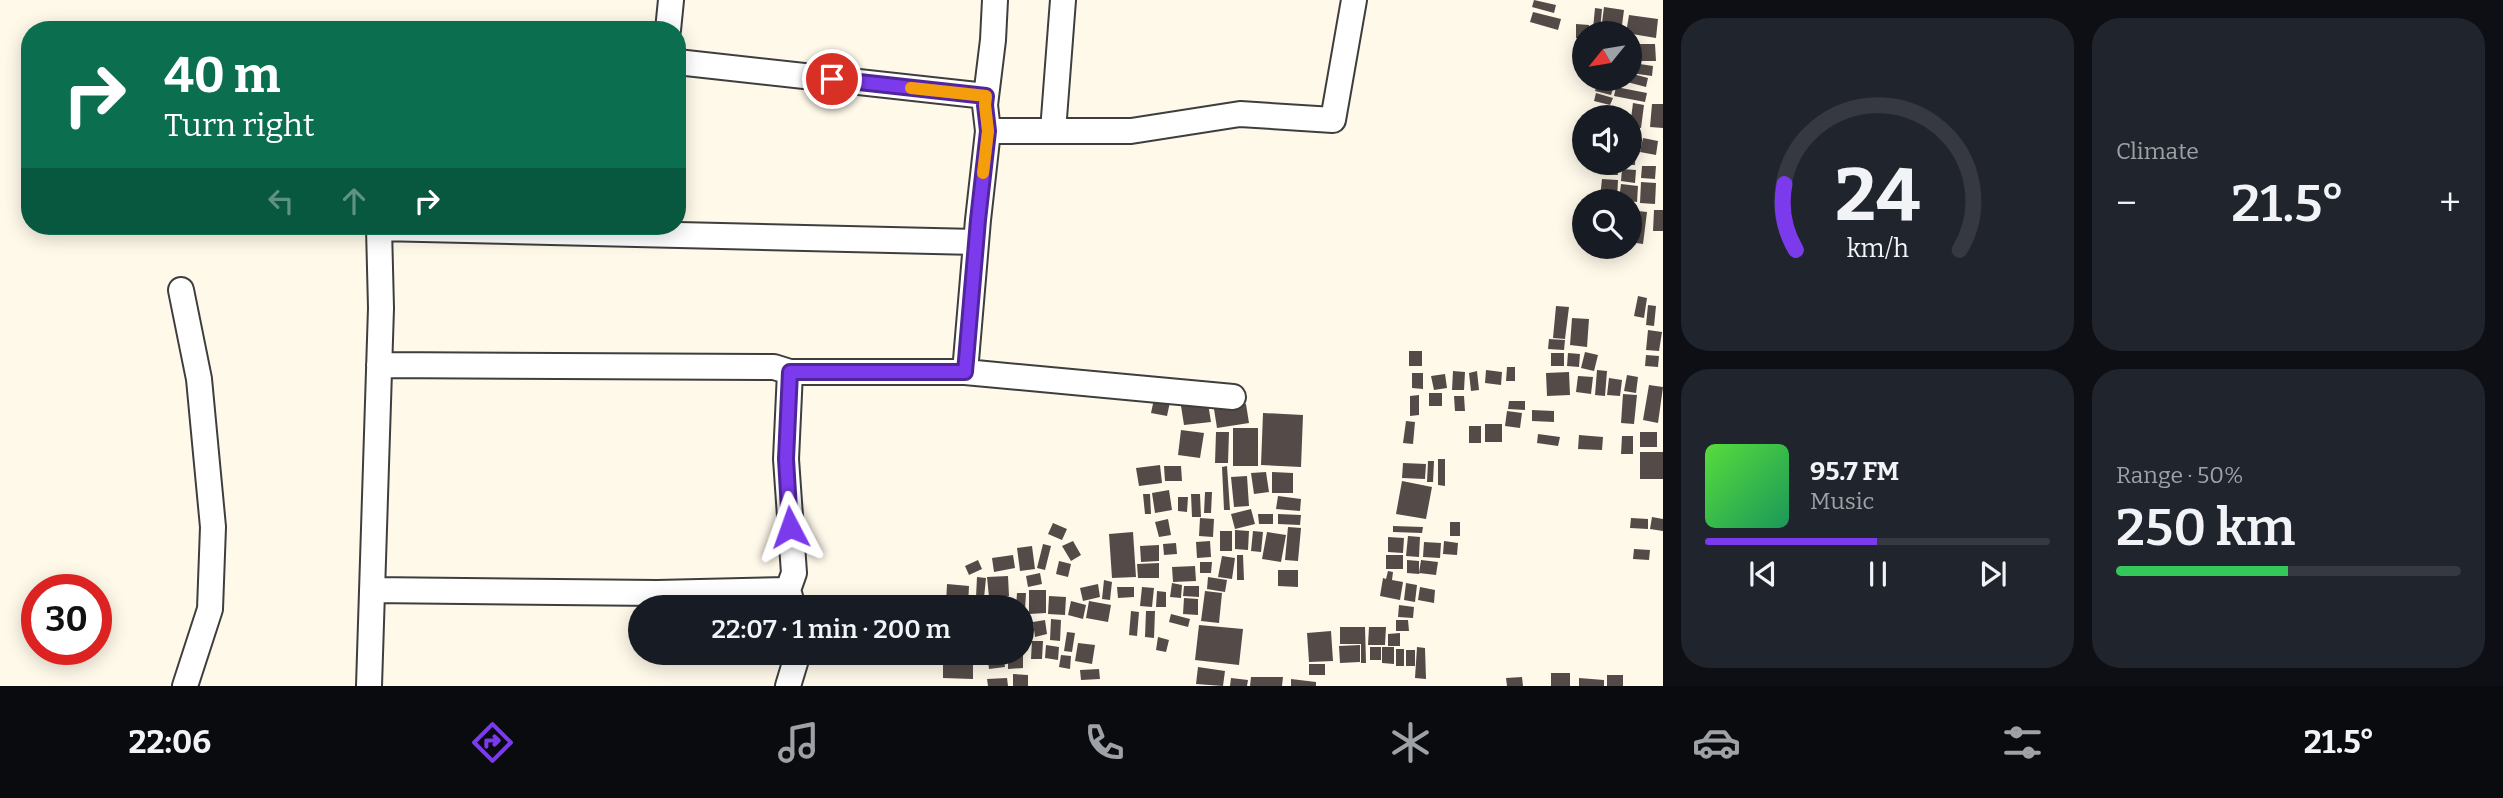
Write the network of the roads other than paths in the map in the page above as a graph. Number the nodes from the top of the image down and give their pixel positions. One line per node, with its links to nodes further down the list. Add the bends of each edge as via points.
1 (671, 0): 5 (street)
2 (995, 0): 7 (street)
3 (1063, 0): 9 (street)
4 (1354, 0): 9 (street, via 1333,120 1240,114 1130,131)
5 (669, 21)
6 (686, 63): 7 (street)
7 (986, 96): 8 (street)
8 (988, 131): 9 (street); 12 (street)
9 (1053, 131)
10 (379, 235): 14 (street)
11 (678, 235): 12 (street)
12 (976, 242): 16 (street)
13 (181, 290): 22 (street, via 199,379 213,527 210,610)
14 (379, 365): 15 (street, via 774,367); 18 (street)
15 (790, 372): 16 (street); 20 (street, via 786,459 794,573)
16 (965, 372): 17 (street)
17 (1233, 397)
18 (372, 590): 19 (street); 23 (street)
19 (710, 595)
20 (790, 595)
21 (794, 665): 24 (street)
22 (186, 686)
23 (369, 686)
24 (788, 686)

